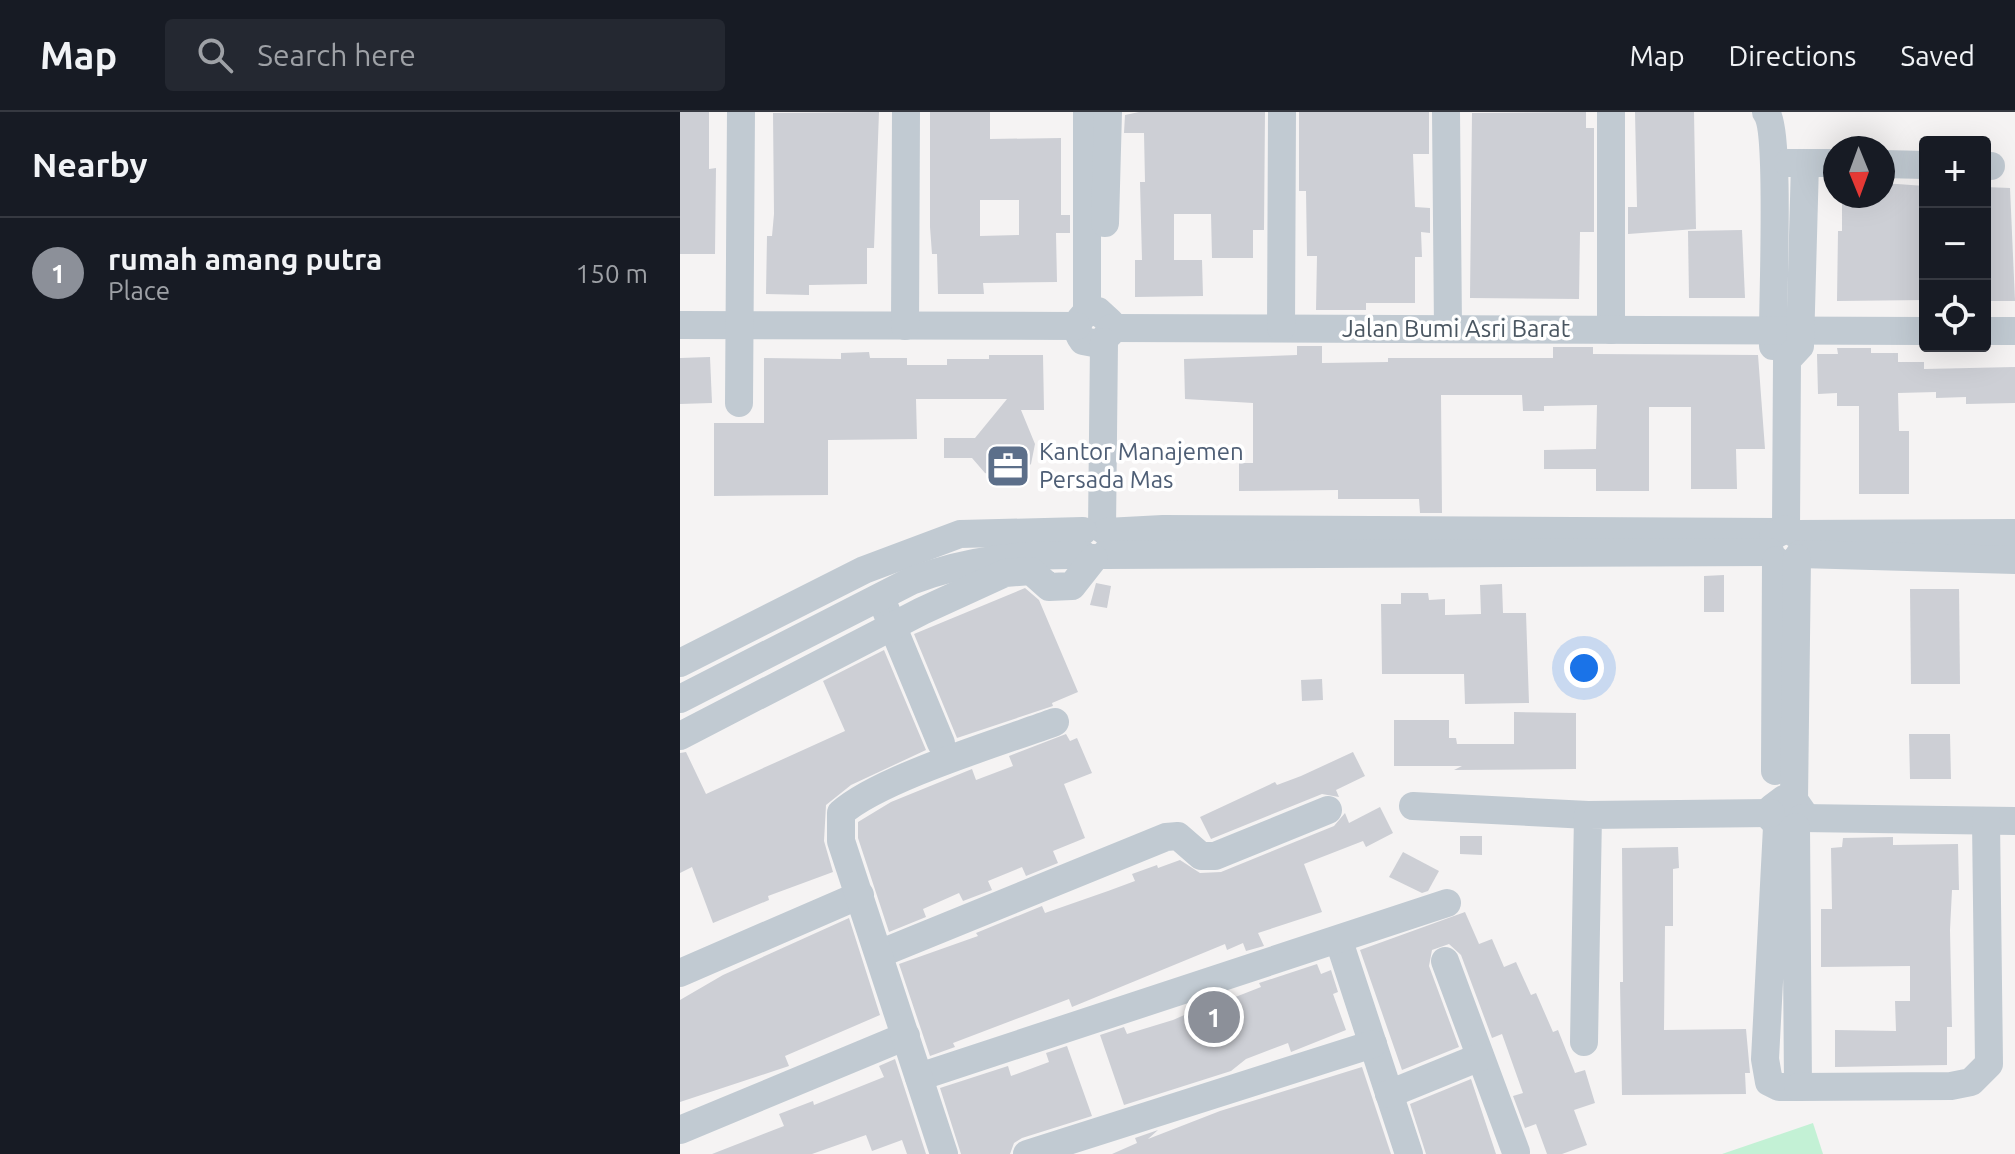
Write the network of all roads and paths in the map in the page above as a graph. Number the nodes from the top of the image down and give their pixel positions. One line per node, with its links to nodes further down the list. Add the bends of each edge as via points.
1 (741, 112): 15 (street)
2 (906, 112): 16 (street)
3 (1087, 112): 17 (street)
4 (1108, 112): 17 (street)
5 (1282, 112): 18 (street)
6 (1446, 112): 19 (street)
7 (1611, 112): 20 (street)
8 (1766, 112): 9 (street)
9 (1775, 162): 10 (street); 21 (street)
10 (1805, 163): 11 (street); 21 (street)
11 (1823, 163)
12 (1895, 164): 13 (street)
13 (1919, 165)
14 (680, 325): 15 (street, Jalan Bumi Asri Barat)
15 (737, 326): 16 (street, Jalan Bumi Asri Barat); 25 (street)
16 (905, 326): 17 (street, Jalan Bumi Asri Barat)
17 (1095, 327): 18 (street, Jalan Bumi Asri Barat); 27 (street)
18 (1281, 328): 19 (street, Jalan Bumi Asri Barat)
19 (1448, 329): 20 (street, Jalan Bumi Asri Barat)
20 (1611, 330): 21 (street, Jalan Bumi Asri Barat)
21 (1786, 330): 22 (street, Jalan Bumi Asri Barat); 28 (street, via 1773,346 1787,360)
22 (1919, 331)
23 (1991, 331): 24 (street)
24 (2015, 331)
25 (739, 403)
26 (2015, 533): 28 (street)
27 (1094, 541): 28 (street); 30 (street, via 943,569); 31 (street, via 1072,586 1049,587 1031,571 1005,573); 33 (street, via 960,534 864,570)
28 (1786, 546): 29 (street); 42 (street)
29 (2015, 560)
30 (880, 597): 31 (street); 32 (street)
31 (894, 626): 34 (street); 38 (street)
32 (792, 642): 34 (street); 35 (street)
33 (680, 663)
34 (808, 672): 37 (street)
35 (680, 699)
36 (1055, 722): 45 (street, via 851,804 841,813 839,828)
37 (680, 736)
38 (941, 743)
39 (1413, 806): 41 (street)
40 (1328, 810): 48 (street, via 1215,856 1201,856 1184,840 1166,837)
41 (1588, 815): 42 (street); 52 (street)
42 (1786, 815): 43 (street); 43 (street, via 1798,1087 1951,1086 1971,1082 1989,1064)
43 (1986, 821): 44 (street)
44 (2015, 821)
45 (860, 895): 48 (street); 50 (street)
46 (1447, 903): 47 (street)
47 (1339, 941): 53 (street); 55 (street)
48 (879, 954): 51 (street)
49 (1445, 961): 54 (street)
50 (680, 973)
51 (906, 1036): 55 (street); 57 (street)
52 (1584, 1042)
53 (1373, 1044): 56 (street); 60 (street)
54 (1480, 1057): 56 (street); 58 (street)
55 (919, 1077): 59 (street)
56 (1389, 1094): 61 (street)
57 (680, 1130)
58 (1516, 1152)
59 (944, 1154)
60 (1027, 1154)
61 (1409, 1154)

